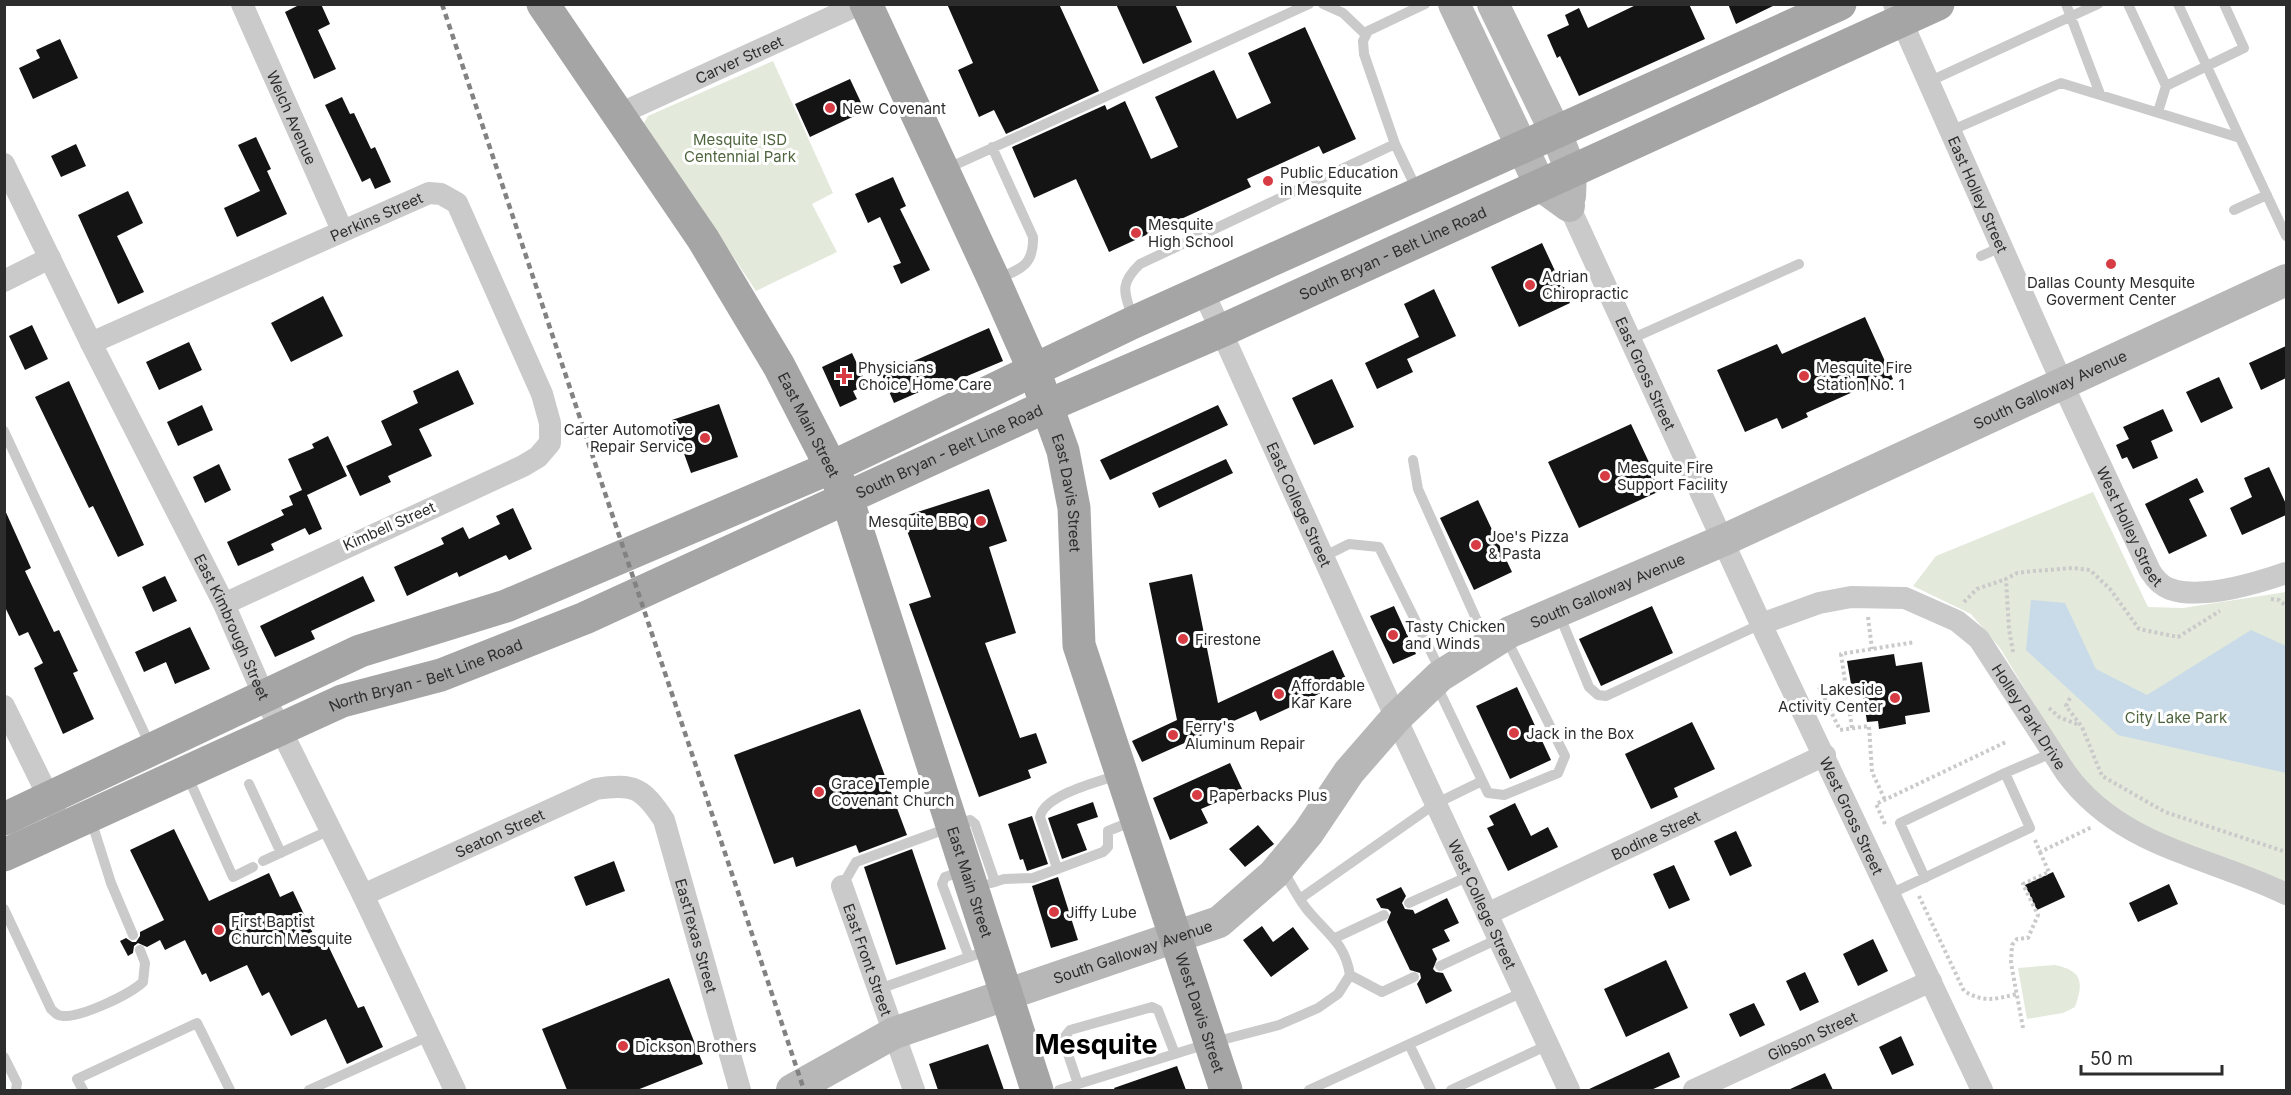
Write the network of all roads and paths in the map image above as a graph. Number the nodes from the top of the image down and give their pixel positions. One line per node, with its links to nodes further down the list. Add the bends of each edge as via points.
1 (242, 4): 42 (street, Welch Avenue)
2 (543, 4): 27 (main road, East Main Street)
3 (860, 4): 27 (street, Carver Street)
4 (866, 4): 35 (main road, East Davis Street)
5 (1309, 4): 32 (lane)
6 (1323, 4): 19 (lane, via 1342,13)
7 (1425, 4): 19 (lane)
8 (1454, 4): 33 (main road)
9 (1493, 4): 29 (main road, East Gross Street)
10 (1840, 4): 21 (main road)
11 (1938, 4): 17 (main road, South Bryan - Belt Line Road)
12 (2066, 4): 18 (lane)
13 (2098, 4): 18 (lane)
14 (2128, 4): 23 (lane)
15 (2178, 4): 20 (lane)
16 (2224, 4): 20 (lane, via 2244,48)
17 (1898, 13): 22 (street, East Holley Street); 25 (main road, South Bryan - Belt Line Road)
18 (2071, 17): 22 (lane); 24 (lane)
19 (1366, 35): 31 (lane, via 1362,41 1364,54)
20 (2206, 66): 23 (lane); 30 (lane)
21 (1703, 67): 25 (main road); 29 (main road)
22 (1928, 82): 28 (street, East Holley Street)
23 (2166, 86): 26 (lane)
24 (2100, 94): 26 (lane); 28 (lane, via 2061,82)
25 (1719, 104): 36 (main road, South Bryan - Belt Line Road)
26 (2158, 112): 30 (lane)
27 (617, 115): 62 (main road, East Main Street, via 703,238 779,366)
28 (1950, 131): 44 (street, East Holley Street)
29 (1556, 134): 33 (main road); 36 (main road, East Gross Street)
30 (2240, 138): 38 (lane)
31 (1395, 144): 39 (lane); 52 (lane, via 1140,264 1127,276 1124,288)
32 (992, 147): 35 (lane); 48 (lane, via 1034,237 1029,261)
33 (1524, 148): 37 (main road); 39 (main road)
34 (4, 164): 46 (street, East Kimbrough Street)
35 (944, 170): 48 (main road, East Davis Street)
36 (1571, 171): 37 (main road, South Bryan - Belt Line Road); 40 (main road, East Gross Street)
37 (1540, 185): 40 (main road, East Gross Street); 53 (main road, South Bryan - Belt Line Road)
38 (2267, 195): 41 (lane); 43 (lane)
39 (1419, 196): 51 (main road)
40 (1569, 206): 54 (street, East Gross Street)
41 (2234, 210)
42 (342, 230): 55 (street, Perkins Street); 60 (street, Perkins Street, via 429,193 441,194 457,203 522,342 542,394 550,423)
43 (2286, 236)
44 (2001, 247): 45 (lane); 57 (street, East Holley Street)
45 (1981, 256)
46 (50, 258): 50 (street); 55 (street, East Kimbrough Street)
47 (1799, 264): 54 (lane)
48 (994, 280): 56 (main road, East Davis Street)
49 (2286, 280): 57 (main road, South Galloway Avenue)
50 (4, 281)
51 (1203, 291): 52 (main road); 53 (street, East College Street)
52 (1134, 322): 56 (main road)
53 (1221, 331): 58 (main road, South Bryan - Belt Line Road); 65 (street, East College Street)
54 (1631, 339): 64 (street, East Gross Street)
55 (91, 343): 70 (street, East Kimbrough Street)
56 (1034, 370): 58 (main road, East Davis Street); 62 (main road)
57 (2063, 385): 64 (main road, South Galloway Avenue); 66 (street, West Holley Street, via 2159,583 2171,590 2215,591)
58 (1047, 406): 63 (main road, South Bryan - Belt Line Road); 95 (main road, East Davis Street, via 1063,451 1074,508 1079,645)
59 (4, 431): 90 (lane)
60 (550, 443): 70 (street, Kimbell Street, via 538,457 523,465)
61 (1413, 460): 76 (lane, via 1418,489)
62 (832, 467): 63 (main road, East Main Street); 82 (main road, North Bryan - Belt Line Road, via 506,606 383,642)
63 (847, 498): 88 (main road, North Bryan - Belt Line Road, via 585,618 441,675 342,701); 105 (main road, East Main Street)
64 (1724, 540): 73 (main road, South Galloway Avenue); 75 (street, West Gross Street)
65 (1323, 557): 80 (lane, via 1349,544 1379,547); 86 (street, East College Street)
66 (2286, 573)
67 (2006, 579): 71 (path, via 2034,571 2090,570 2110,589 2139,629 2178,637); 74 (path, via 1968,595); 79 (path)
68 (1865, 597): 74 (street, Holley Park Drive, via 1905,598); 75 (street, Holley Park Drive, via 1818,603); 78 (path)
69 (2267, 599): 72 (path)
70 (224, 604): 82 (street, East Kimbrough Street)
71 (2229, 605)
72 (2286, 606)
73 (1558, 612): 75 (lane, via 1589,687 1606,696); 76 (main road, South Galloway Avenue)
74 (1954, 619): 91 (street, Holley Park Drive, via 1979,639)
75 (1761, 624): 92 (street, West Gross Street)
76 (1496, 641): 80 (main road, South Galloway Avenue); 96 (lane, via 1565,756 1558,773 1504,795 1488,793)
77 (1915, 642): 78 (path)
78 (1872, 649): 89 (path, via 1841,654)
79 (2015, 659)
80 (1438, 678): 86 (main road, South Galloway Avenue); 96 (lane)
81 (1819, 687): 89 (path, via 1840,730)
82 (264, 696): 88 (street, East Kimbrough Street); 90 (main road, North Bryan - Belt Line Road)
83 (2070, 698): 87 (path, via 2066,706)
84 (2046, 705): 87 (path, via 2059,717)
85 (4, 706): 100 (street)
86 (1396, 718): 101 (street, West College Street); 112 (main road, South Galloway Avenue, via 1349,772 1308,833)
87 (2079, 725): 109 (path, via 2102,776 2165,812)
88 (280, 729): 93 (main road, North Bryan - Belt Line Road); 107 (street, East Kimbrough Street)
89 (1851, 729): 99 (path, via 1869,726 1872,772)
90 (152, 748): 100 (main road, North Bryan - Belt Line Road)
91 (2052, 753): 94 (lane); 102 (street, Holley Park Drive, via 2081,794)
92 (1825, 755): 118 (street, West Gross Street); 124 (street, Bodine Street)
93 (186, 772): 100 (main road, North Bryan - Belt Line Road); 110 (lane, via 233,877)
94 (2005, 773): 106 (lane); 115 (lane, via 1900,823)
95 (1120, 774): 104 (main road, East Davis Street); 113 (lane, via 1052,800 1042,808 1040,817)
96 (1482, 781): 101 (lane)
97 (249, 784): 110 (lane)
98 (639, 789): 120 (street, Seaton Street, via 596,789); 154 (street, EastTexas Street, via 664,820)
99 (1885, 800)
100 (74, 804): 103 (main road, North Bryan - Belt Line Road); 111 (main road, North Bryan - Belt Line Road); 126 (lane)
101 (1436, 804): 114 (street, West College Street); 121 (lane)
102 (2105, 815): 108 (path, via 2098,824); 119 (street, Holley Park Drive, via 2132,832)
103 (4, 819)
104 (1135, 820): 113 (lane, via 1108,831 1108,847 1103,852); 127 (main road, East Davis Street)
105 (951, 826): 116 (main road, East Main Street); 117 (lane, via 856,862)
106 (2030, 828): 108 (path); 115 (lane)
107 (330, 830): 110 (lane); 120 (street, East Kimbrough Street)
108 (2040, 852): 139 (path, via 2049,872 2023,884 2038,915 2028,938 2020,938 2012,945 2011,963)
109 (2286, 852)
110 (281, 853)
111 (4, 855)
112 (1280, 866): 121 (lane); 127 (main road, South Galloway Avenue, via 1219,922)
113 (1058, 868): 116 (lane, via 1032,878)
114 (1468, 876): 122 (lane); 124 (street, West College Street)
115 (1925, 878): 118 (lane)
116 (977, 881): 131 (main road, East Main Street)
117 (842, 886): 136 (street, East Front Street)
118 (1890, 894): 135 (street, West Gross Street)
119 (2286, 894)
120 (363, 895): 141 (street, East Kimbrough Street)
121 (1301, 898): 128 (lane)
122 (1409, 903)
123 (4, 909): 130 (lane, via 51,1009 60,1016 76,1015 135,989 143,982 145,963)
124 (1486, 914): 129 (street, West College Street)
125 (1384, 915): 128 (lane)
126 (133, 935)
127 (1173, 937): 138 (main road, South Galloway Avenue); 142 (main road, West Davis Street)
128 (1335, 938): 133 (lane, via 1347,958)
129 (1498, 939): 132 (lane); 137 (street, West College Street)
130 (140, 950)
131 (979, 954): 136 (lane); 138 (main road, East Main Street)
132 (1440, 966)
133 (1350, 975): 134 (lane, via 1382,992); 142 (lane, via 1338,994 1318,1008 1279,1025)
134 (1414, 977)
135 (1931, 981): 164 (street, Gibson Street); 165 (street, West Gross Street)
136 (879, 989): 140 (street, East Front Street)
137 (1523, 992): 143 (lane); 144 (street, West College Street)
138 (1004, 996): 140 (main road, South Galloway Avenue); 157 (main road, East Main Street)
139 (2023, 1028)
140 (894, 1034): 148 (street, East Front Street); 155 (main road, South Galloway Avenue); 156 (main road, via 885,1053)
141 (429, 1036): 152 (lane); 153 (street, East Kimbrough Street)
142 (1209, 1043): 145 (lane); 159 (main road, West Davis Street)
143 (1408, 1044): 160 (lane); 161 (lane)
144 (1548, 1045): 162 (lane); 163 (street, West College Street)
145 (1174, 1054): 147 (lane); 147 (lane, via 1158,1010 1152,1007 1070,1030 1063,1039)
146 (4, 1057): 149 (lane, via 17,1083)
147 (1078, 1084): 158 (lane)
148 (911, 1087)
149 (16, 1090)
150 (83, 1090): 151 (lane, via 77,1078 197,1023)
151 (230, 1090)
152 (312, 1090)
153 (455, 1090)
154 (740, 1090)
155 (792, 1090)
156 (819, 1090)
157 (1036, 1090)
158 (1059, 1090)
159 (1226, 1090)
160 (1309, 1090)
161 (1431, 1090)
162 (1451, 1090)
163 (1569, 1090)
164 (1694, 1090)
165 (1982, 1090)

